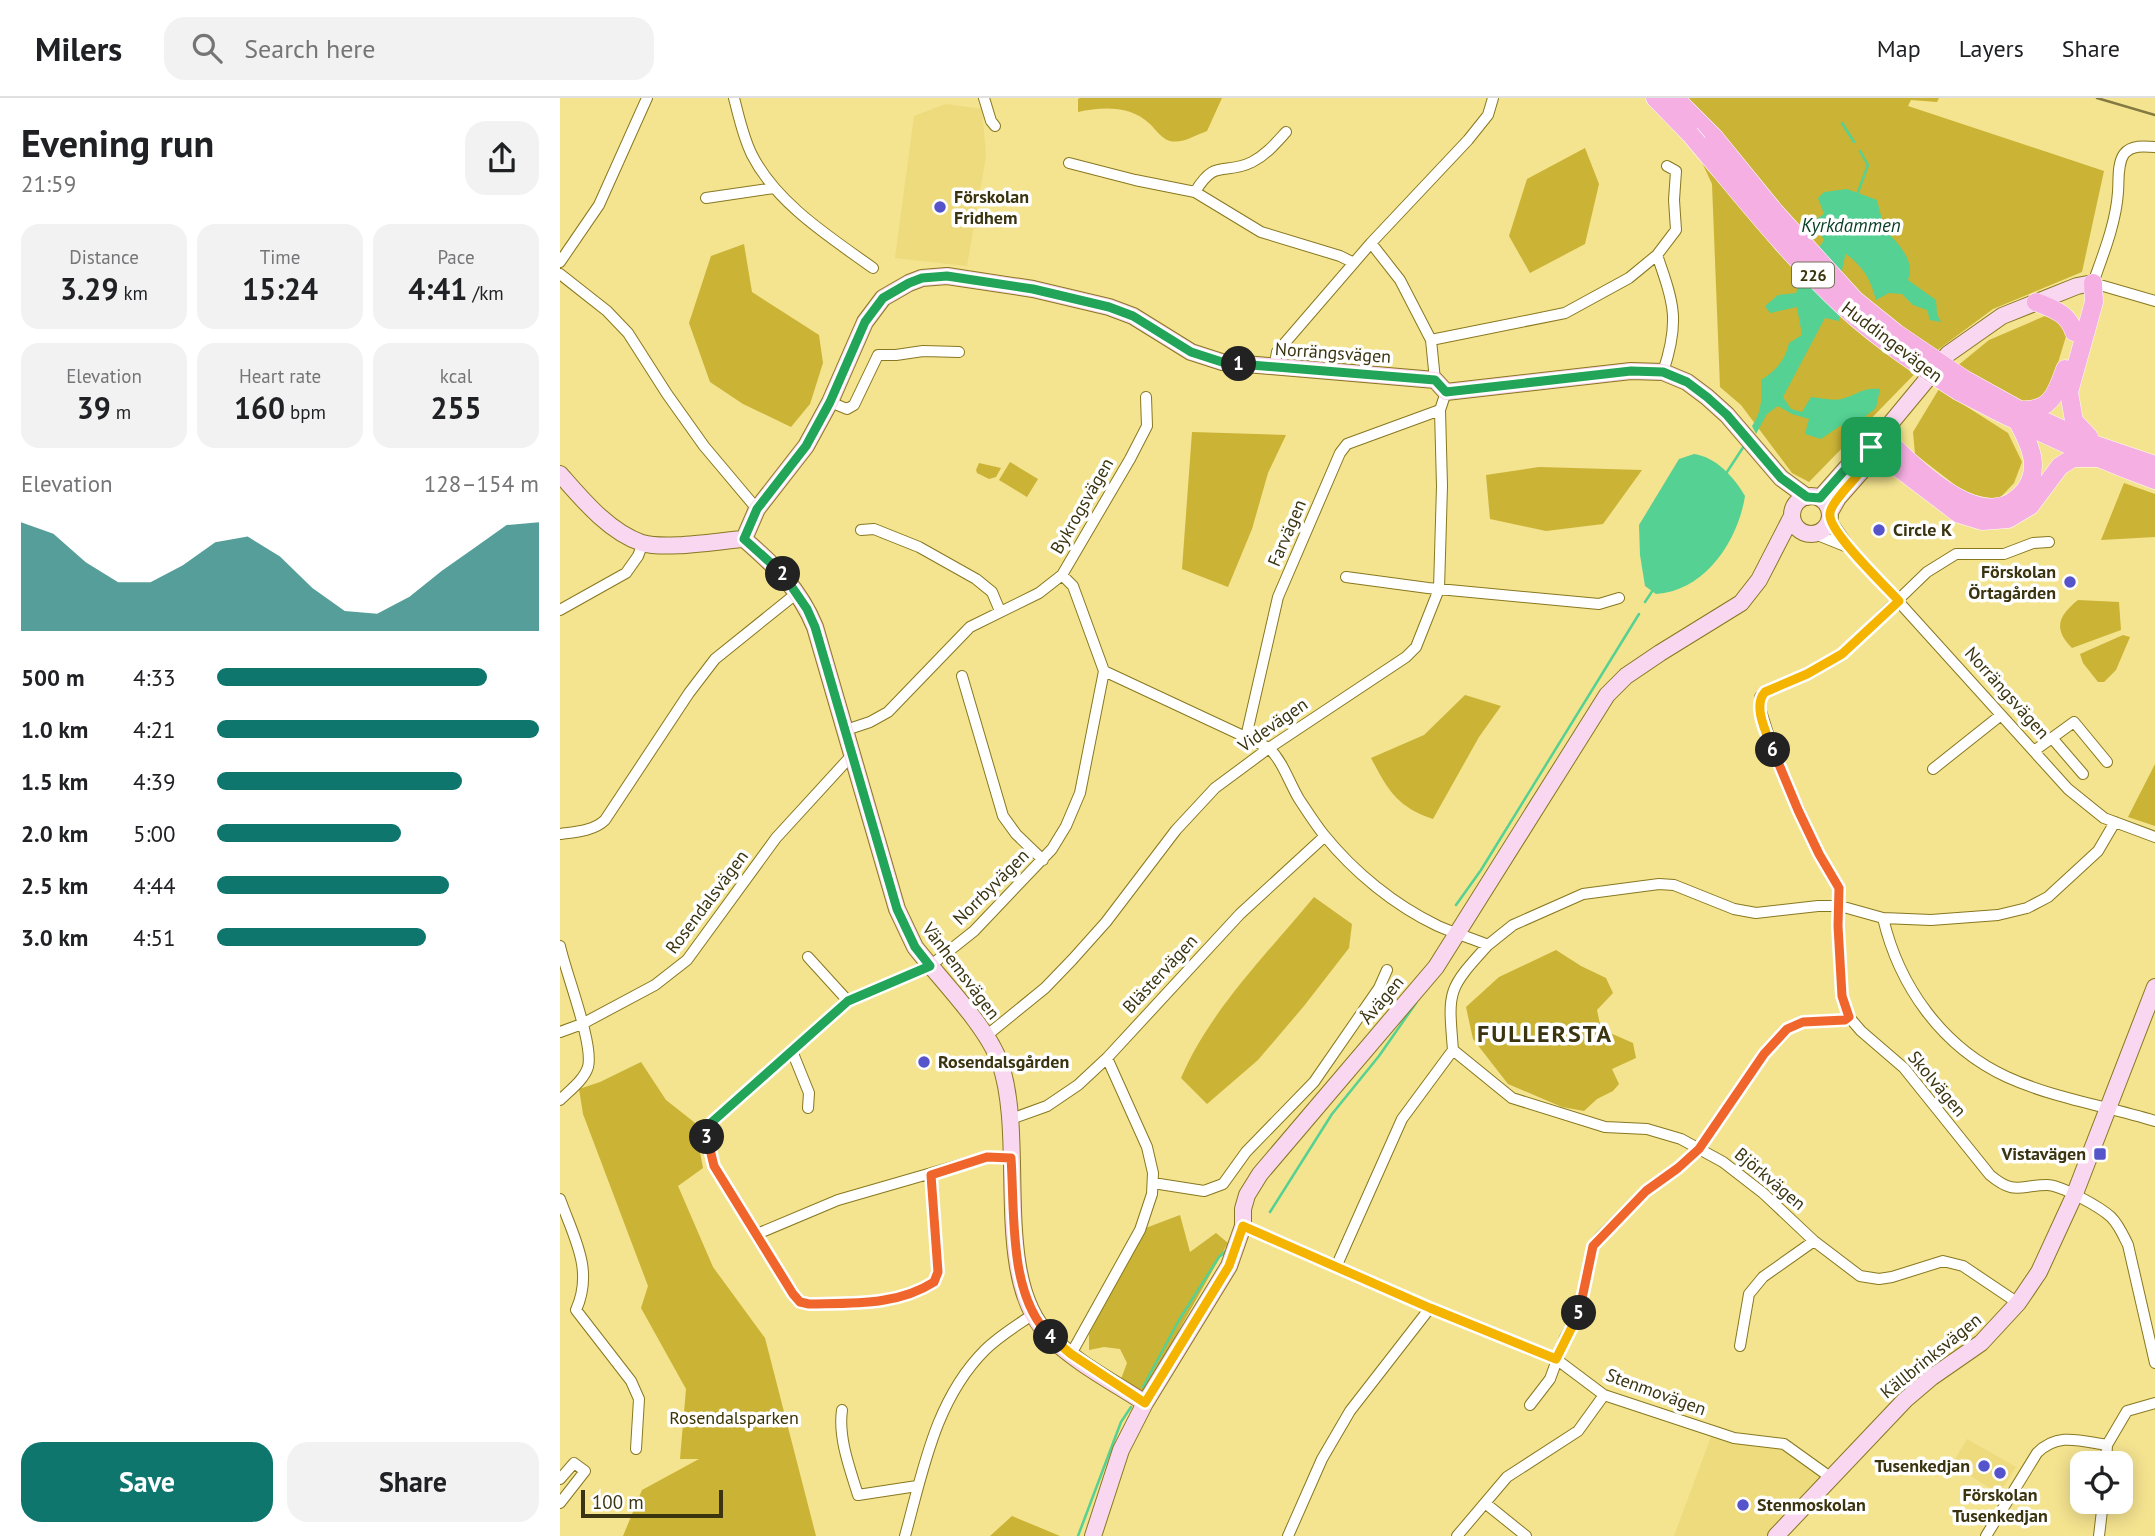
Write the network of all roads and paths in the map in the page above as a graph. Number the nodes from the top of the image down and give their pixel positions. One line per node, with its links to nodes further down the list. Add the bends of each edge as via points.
1 (647, 98): 17 (street, via 599,205)
2 (734, 98): 12 (street, via 752,155)
3 (984, 98): 7 (street)
4 (1493, 98): 15 (street, via 1488,115 1468,140)
5 (1655, 98): 29 (main road, Huddingevägen / 226, bridge, via 1848,310 1889,344)
6 (1675, 98): 29 (main road, Huddingevägen / 226, bridge, via 1855,300)
7 (995, 126)
8 (1286, 132): 13 (street, via 1250,163 1213,170)
9 (2155, 147): 21 (street, via 2133,148 2122,159 2115,209)
10 (1069, 163): 13 (street)
11 (1667, 166): 16 (street, via 1676,171 1676,230)
12 (774, 188): 14 (street); 19 (street)
13 (1195, 192): 18 (street, via 1261,232)
14 (706, 198)
15 (1371, 243): 18 (street); 25 (street, Videvägen, via 1400,280)
16 (1657, 255): 25 (street, via 1629,278 1565,313); 28 (street, via 1675,317)
17 (560, 262)
18 (1354, 263): 27 (street, via 1277,352)
19 (873, 268)
20 (560, 274): 42 (street, via 628,332 704,446)
21 (2093, 283): 22 (street); 23 (street); 24 (main road); 36 (main road, via 2094,302 2069,392 2074,421)
22 (2155, 301)
23 (2036, 302): 24 (main road, via 2063,313); 35 (street, via 2003,316 1948,354)
24 (2074, 332): 34 (main road, via 2056,392 2044,407)
25 (1431, 340): 30 (street, Videvägen)
26 (959, 352): 32 (street, via 878,355 854,405 847,409)
27 (1274, 368): 30 (street, Norrängsvägen); 32 (street, Norrängsvägen, via 1222,362 1191,352 1133,316 1109,307 1033,289 938,276 900,287 876,307)
28 (1663, 372): 30 (street, Norrängsvägen); 39 (street, Norrängsvägen, via 1707,397)
29 (1961, 385): 34 (main road, Huddingevägen / 226)
30 (1441, 386): 33 (street, Videvägen)
31 (1146, 397): 52 (street, Bykrogsvägen, via 1146,426)
32 (830, 402): 42 (street, Norrängsvägen, via 806,446)
33 (1440, 410): 54 (street, Videvägen); 64 (street, Farvägen, via 1347,443 1340,453 1278,597)
34 (2020, 417): 35 (main road, via 2034,469 2031,482 2004,507 1967,503); 36 (main road, Huddingevägen / 226)
35 (1876, 441): 36 (main road, via 1959,514 1982,521 2008,519 2030,506 2060,466); 41 (street); 44 (street, via 1867,465 1838,498)
36 (2097, 452): 37 (main road, Huddingevägen / 226); 40 (main road, Huddingevägen / 226)
37 (2155, 465)
38 (560, 474): 49 (street, via 606,521)
39 (1781, 478): 41 (street, Norrängsvägen); 43 (street, Norrängsvägen)
40 (2155, 480)
41 (1813, 497): 43 (street, via 1796,504); 44 (street, via 1828,506)
42 (757, 509): 47 (street, Norrängsvägen)
43 (1793, 513): 46 (street, via 1797,528); 50 (street, Åvägen)
44 (1830, 515): 46 (street, via 1823,530); 51 (street, Norrängsvägen)
45 (861, 530): 59 (street, via 874,529 919,547 976,579 992,592)
46 (1812, 534): 50 (street); 51 (street, Norrängsvägen)
47 (744, 539): 49 (street); 55 (street, Vänhemsvägen, via 782,572)
48 (2049, 542): 57 (street, via 2004,554 1956,554 1927,572)
49 (643, 543): 58 (street, via 626,573)
50 (1780, 545): 79 (street, Åvägen, via 1741,603 1626,676 1607,695)
51 (1850, 548): 57 (street, Norrängsvägen)
52 (1062, 575): 59 (street, Bykrogsvägen, via 1039,593); 60 (street, via 1073,586)
53 (1346, 577): 54 (street)
54 (1439, 589): 56 (street, via 1599,604); 66 (street, Videvägen, via 1416,647 1406,657)
55 (797, 593): 63 (street, Vänhemsvägen, via 815,627); 73 (street, via 715,659 600,826)
56 (1619, 598)
57 (1899, 601): 62 (street, Norrängsvägen); 77 (street, via 1842,654 1760,697 1777,762 1839,888)
58 (560, 610)
59 (1000, 611): 63 (street, Bykrogsvägen, via 970,627 888,712)
60 (1104, 671): 64 (street); 76 (street, Norrbyvägen, via 1080,793 1066,826)
61 (962, 676): 76 (street, via 1003,816)
62 (2001, 715): 67 (street, Norrängsvägen); 70 (street)
63 (846, 730): 68 (street, Vänhemsvägen)
64 (1246, 737): 66 (street)
65 (2052, 738): 67 (street); 69 (street, via 2074,722); 71 (street)
66 (1269, 748): 74 (street); 90 (street, Videvägen, via 1215,788 1072,960)
67 (2034, 751): 72 (street, Norrängsvägen, via 2067,789)
68 (852, 755): 83 (street, Vänhemsvägen, via 897,909); 88 (street, Rosendalsvägen, via 776,838 687,960 655,985)
69 (2107, 762)
70 (1933, 769)
71 (2083, 774)
72 (2115, 822): 75 (street, Norrängsvägen); 78 (street, via 2098,851 2048,897 2027,908 1998,915)
73 (560, 834)
74 (1325, 836): 79 (street, via 1390,899); 93 (street, Blästervägen, via 1240,914)
75 (2155, 837)
76 (1043, 860): 83 (street, Norrbyvägen, via 993,914)
77 (1840, 906): 78 (street); 80 (street, via 1756,913 1674,885 1615,888 1567,900 1513,925); 87 (street, via 1842,996)
78 (1883, 918): 96 (street, via 1900,970 1936,1025 1957,1044 2006,1076)
79 (1457, 932): 80 (street); 105 (street, Åvägen, via 1436,967 1260,1174 1247,1195)
80 (1488, 945): 91 (street, via 1453,988 1449,1001)
81 (560, 946): 88 (street)
82 (808, 957): 86 (street)
83 (930, 966): 86 (street, Norrbyvägen); 90 (street, Vänhemsvägen)
84 (1387, 970): 102 (street, via 1314,1082 1245,1152 1223,1185 1204,1191)
85 (2155, 987): 96 (street, Källbrinksvägen)
86 (848, 1001): 92 (street, Norrbyvägen)
87 (1849, 1017): 99 (street, via 1803,1022 1787,1029 1764,1054); 103 (street, Skolvägen, via 1905,1068 1998,1182 2020,1189 2049,1185)
88 (582, 1024): 89 (street, Rosendalsvägen); 94 (street, via 587,1071)
89 (560, 1032)
90 (986, 1035): 97 (street, Vänhemsvägen, via 1004,1077)
91 (1453, 1050): 99 (street, Björkvägen, via 1512,1098 1605,1127 1647,1129); 108 (street, via 1402,1119)
92 (792, 1051): 95 (street, via 809,1093); 106 (street, Norrbyvägen, via 707,1131 714,1166)
93 (1107, 1058): 97 (street, Blästervägen, via 1069,1093); 102 (street, via 1144,1139)
94 (560, 1100)
95 (808, 1108)
96 (2108, 1108): 98 (street); 103 (street, Källbrinksvägen)
97 (1011, 1119): 100 (street, Vänhemsvägen)
98 (2155, 1121)
99 (1699, 1149): 107 (street, Björkvägen, via 1763,1193); 114 (street, via 1646,1191 1593,1246 1579,1314)
100 (1011, 1158): 101 (street, via 987,1157); 111 (street, Vänhemsvägen, via 1020,1280)
101 (931, 1175): 106 (street, via 838,1199); 106 (street, Norrbyvägen, via 937,1278 902,1298 800,1302)
102 (1153, 1183): 113 (street, via 1140,1230)
103 (2074, 1196): 109 (street, Källbrinksvägen, via 2039,1272); 115 (street, via 2109,1216 2129,1245)
104 (560, 1199): 122 (street, via 585,1282 576,1310 639,1398)
105 (1243, 1226): 108 (street, Stenmovägen); 117 (street, Åvägen, via 1229,1266)
106 (757, 1234)
107 (1814, 1241): 109 (street, Björkvägen, via 1860,1276 1892,1277 1943,1261 1962,1266); 112 (street, via 1763,1277 1749,1294)
108 (1336, 1267): 110 (street, Stenmovägen)
109 (2018, 1303): 124 (street, Källbrinksvägen, via 1981,1343 1905,1400)
110 (1430, 1308): 114 (street, Stenmovägen); 132 (street, via 1350,1411 1322,1459)
111 (1032, 1315): 113 (street, Vänhemsvägen); 126 (street, via 998,1338 957,1384 937,1424)
112 (1740, 1346)
113 (1071, 1354): 117 (street, Vänhemsvägen)
114 (1556, 1359): 116 (street, Stenmovägen); 119 (street, via 1550,1379)
115 (2155, 1363)
116 (1604, 1395): 124 (street, Stenmovägen, via 1734,1438 1784,1444); 128 (street, via 1578,1431 1507,1477)
117 (1145, 1403): 131 (street, Åvägen, via 1121,1450)
118 (2155, 1403): 121 (street, via 2127,1411)
119 (1530, 1405)
120 (842, 1410): 126 (street, via 840,1422 858,1495)
121 (2107, 1445): 123 (street); 136 (street, via 2062,1439 2048,1443 2037,1453)
122 (636, 1449)
123 (2107, 1451)
124 (1830, 1477): 135 (street, Källbrinksvägen)
125 (560, 1479): 127 (street, via 574,1463 584,1471)
126 (918, 1486): 130 (street)
127 (560, 1503)
128 (1485, 1503): 133 (street); 134 (street)
129 (2102, 1514): 137 (street)
130 (905, 1536)
131 (1093, 1536)
132 (1288, 1536)
133 (1457, 1536)
134 (1526, 1536)
135 (1776, 1536)
136 (1986, 1536)
137 (2099, 1536)

